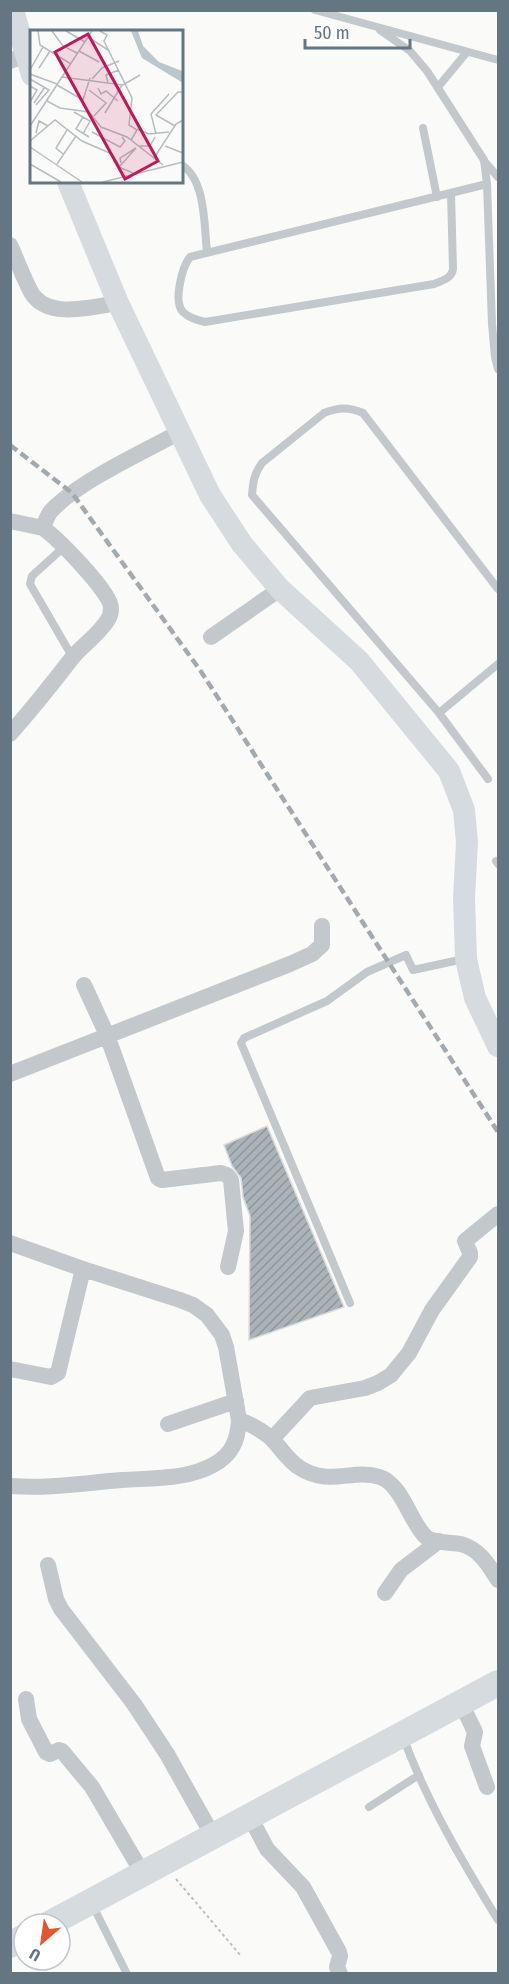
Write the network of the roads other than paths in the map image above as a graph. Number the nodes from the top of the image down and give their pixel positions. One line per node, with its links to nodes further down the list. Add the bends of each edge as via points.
1 (315, 10): 3 (lane)
2 (14, 12): 6 (street)
3 (380, 30): 4 (lane); 7 (lane, via 410,51)
4 (467, 52): 5 (lane); 7 (lane)
5 (498, 60)
6 (22, 64)
7 (438, 87): 9 (lane)
8 (423, 128): 15 (lane)
9 (484, 160): 11 (lane); 13 (lane)
10 (183, 166): 17 (lane, via 199,186)
11 (498, 177)
12 (68, 183): 20 (street)
13 (487, 184): 14 (lane); 19 (lane)
14 (452, 193): 15 (lane); 17 (lane, via 453,273 434,284 205,322 189,317 179,305 184,266 190,257)
15 (437, 197): 17 (lane)
16 (10, 245): 20 (street, via 39,301 72,310)
17 (207, 252)
18 (498, 275): 19 (lane)
19 (491, 283): 21 (lane)
20 (118, 303): 22 (street)
21 (498, 369)
22 (180, 432): 24 (street, via 72,493 51,511); 26 (street, via 210,495 242,544)
23 (10, 521): 24 (street)
24 (43, 528): 25 (street)
25 (64, 546): 29 (lane, via 32,576 30,584); 29 (street, via 111,605 106,623)
26 (280, 589): 28 (street); 35 (street, via 358,661 449,771 464,810 467,842)
27 (498, 589): 31 (lane, via 363,413 346,407 324,413 262,463 253,478 252,495)
28 (211, 637)
29 (73, 658): 32 (street)
30 (498, 664): 31 (lane)
31 (439, 713): 33 (lane)
32 (10, 734)
33 (488, 780)
34 (322, 926): 37 (street, via 322,945 312,954)
35 (466, 959): 38 (street, via 475,998); 44 (lane, via 413,970 406,955 399,957 367,972 327,1001 244,1038 242,1043)
36 (84, 985): 37 (street)
37 (107, 1035): 39 (street); 42 (street, via 158,1178 221,1173 231,1180 236,1236)
38 (498, 1046)
39 (10, 1074)
40 (496, 1223): 49 (street, via 465,1241 470,1257 391,1375 365,1388 310,1398)
41 (10, 1243): 43 (street)
42 (228, 1267)
43 (83, 1269): 45 (street, via 58,1373 51,1377); 46 (street, via 180,1300 207,1315 224,1341)
44 (350, 1303)
45 (10, 1369)
46 (236, 1401): 47 (street); 48 (street)
47 (239, 1420): 49 (street); 50 (street, via 235,1446 226,1456 184,1475 57,1487)
48 (168, 1424)
49 (272, 1439): 51 (street, via 298,1468 317,1477 370,1475 386,1480 424,1536)
50 (10, 1486)
51 (439, 1541): 53 (street, via 472,1549); 54 (street, via 401,1570)
52 (48, 1565): 63 (street, via 62,1609 140,1712)
53 (498, 1580)
54 (385, 1593)
55 (498, 1683): 57 (main road)
56 (26, 1699): 64 (street, via 29,1719 46,1752 62,1751)
57 (461, 1703): 58 (main road); 60 (street, via 475,1732 472,1746)
58 (402, 1735): 59 (lane); 62 (main road)
59 (419, 1775): 61 (lane); 67 (lane, via 450,1841)
60 (487, 1787)
61 (369, 1807)
62 (250, 1817): 63 (main road); 69 (street, via 267,1849 303,1887 339,1952)
63 (213, 1836): 64 (main road)
64 (153, 1868): 65 (main road)
65 (91, 1902): 66 (main road); 68 (lane)
66 (72, 1912)
67 (498, 1920)
68 (127, 1974)
69 (340, 1974)

